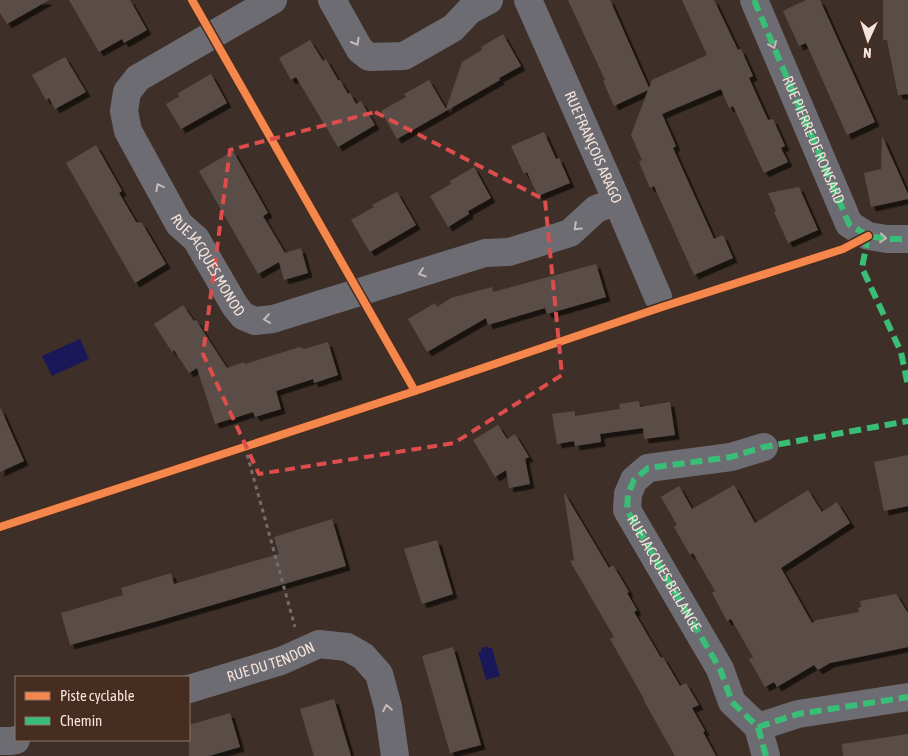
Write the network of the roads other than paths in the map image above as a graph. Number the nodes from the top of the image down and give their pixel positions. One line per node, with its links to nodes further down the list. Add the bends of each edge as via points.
1 (274, 0): 6 (street, RUE JACQUES MONOD, one-way to 1, via 596,209 570,233 509,252 485,253 272,319 255,321 243,316 196,240 179,224 128,131 124,111 127,92 138,78)
2 (332, 0): 3 (street, one-way to 3, via 360,50 369,57 404,56 453,28 470,10)
3 (489, 0)
4 (528, 0): 6 (street, RUE FRANÇOIS ARAGO)
5 (754, 0): 7 (street, RUE PIERRE DE RONSARD, one-way to 7, via 849,224 868,236)
6 (617, 201): 8 (street, RUE FRANÇOIS ARAGO)
7 (908, 239)
8 (658, 297)
9 (764, 447): 12 (street, RUE JACQUES BELLANGE, via 731,457 648,468 634,480 628,494 627,510 720,669 732,702)
10 (190, 689): 15 (street, RUE DU TENDON, one-way to 10, via 388,707 379,674 362,656 347,647 319,644 281,661)
11 (908, 697): 12 (street, via 798,714)
12 (758, 726): 16 (street)
13 (15, 740): 14 (street)
14 (0, 741)
15 (395, 756)
16 (766, 756)

